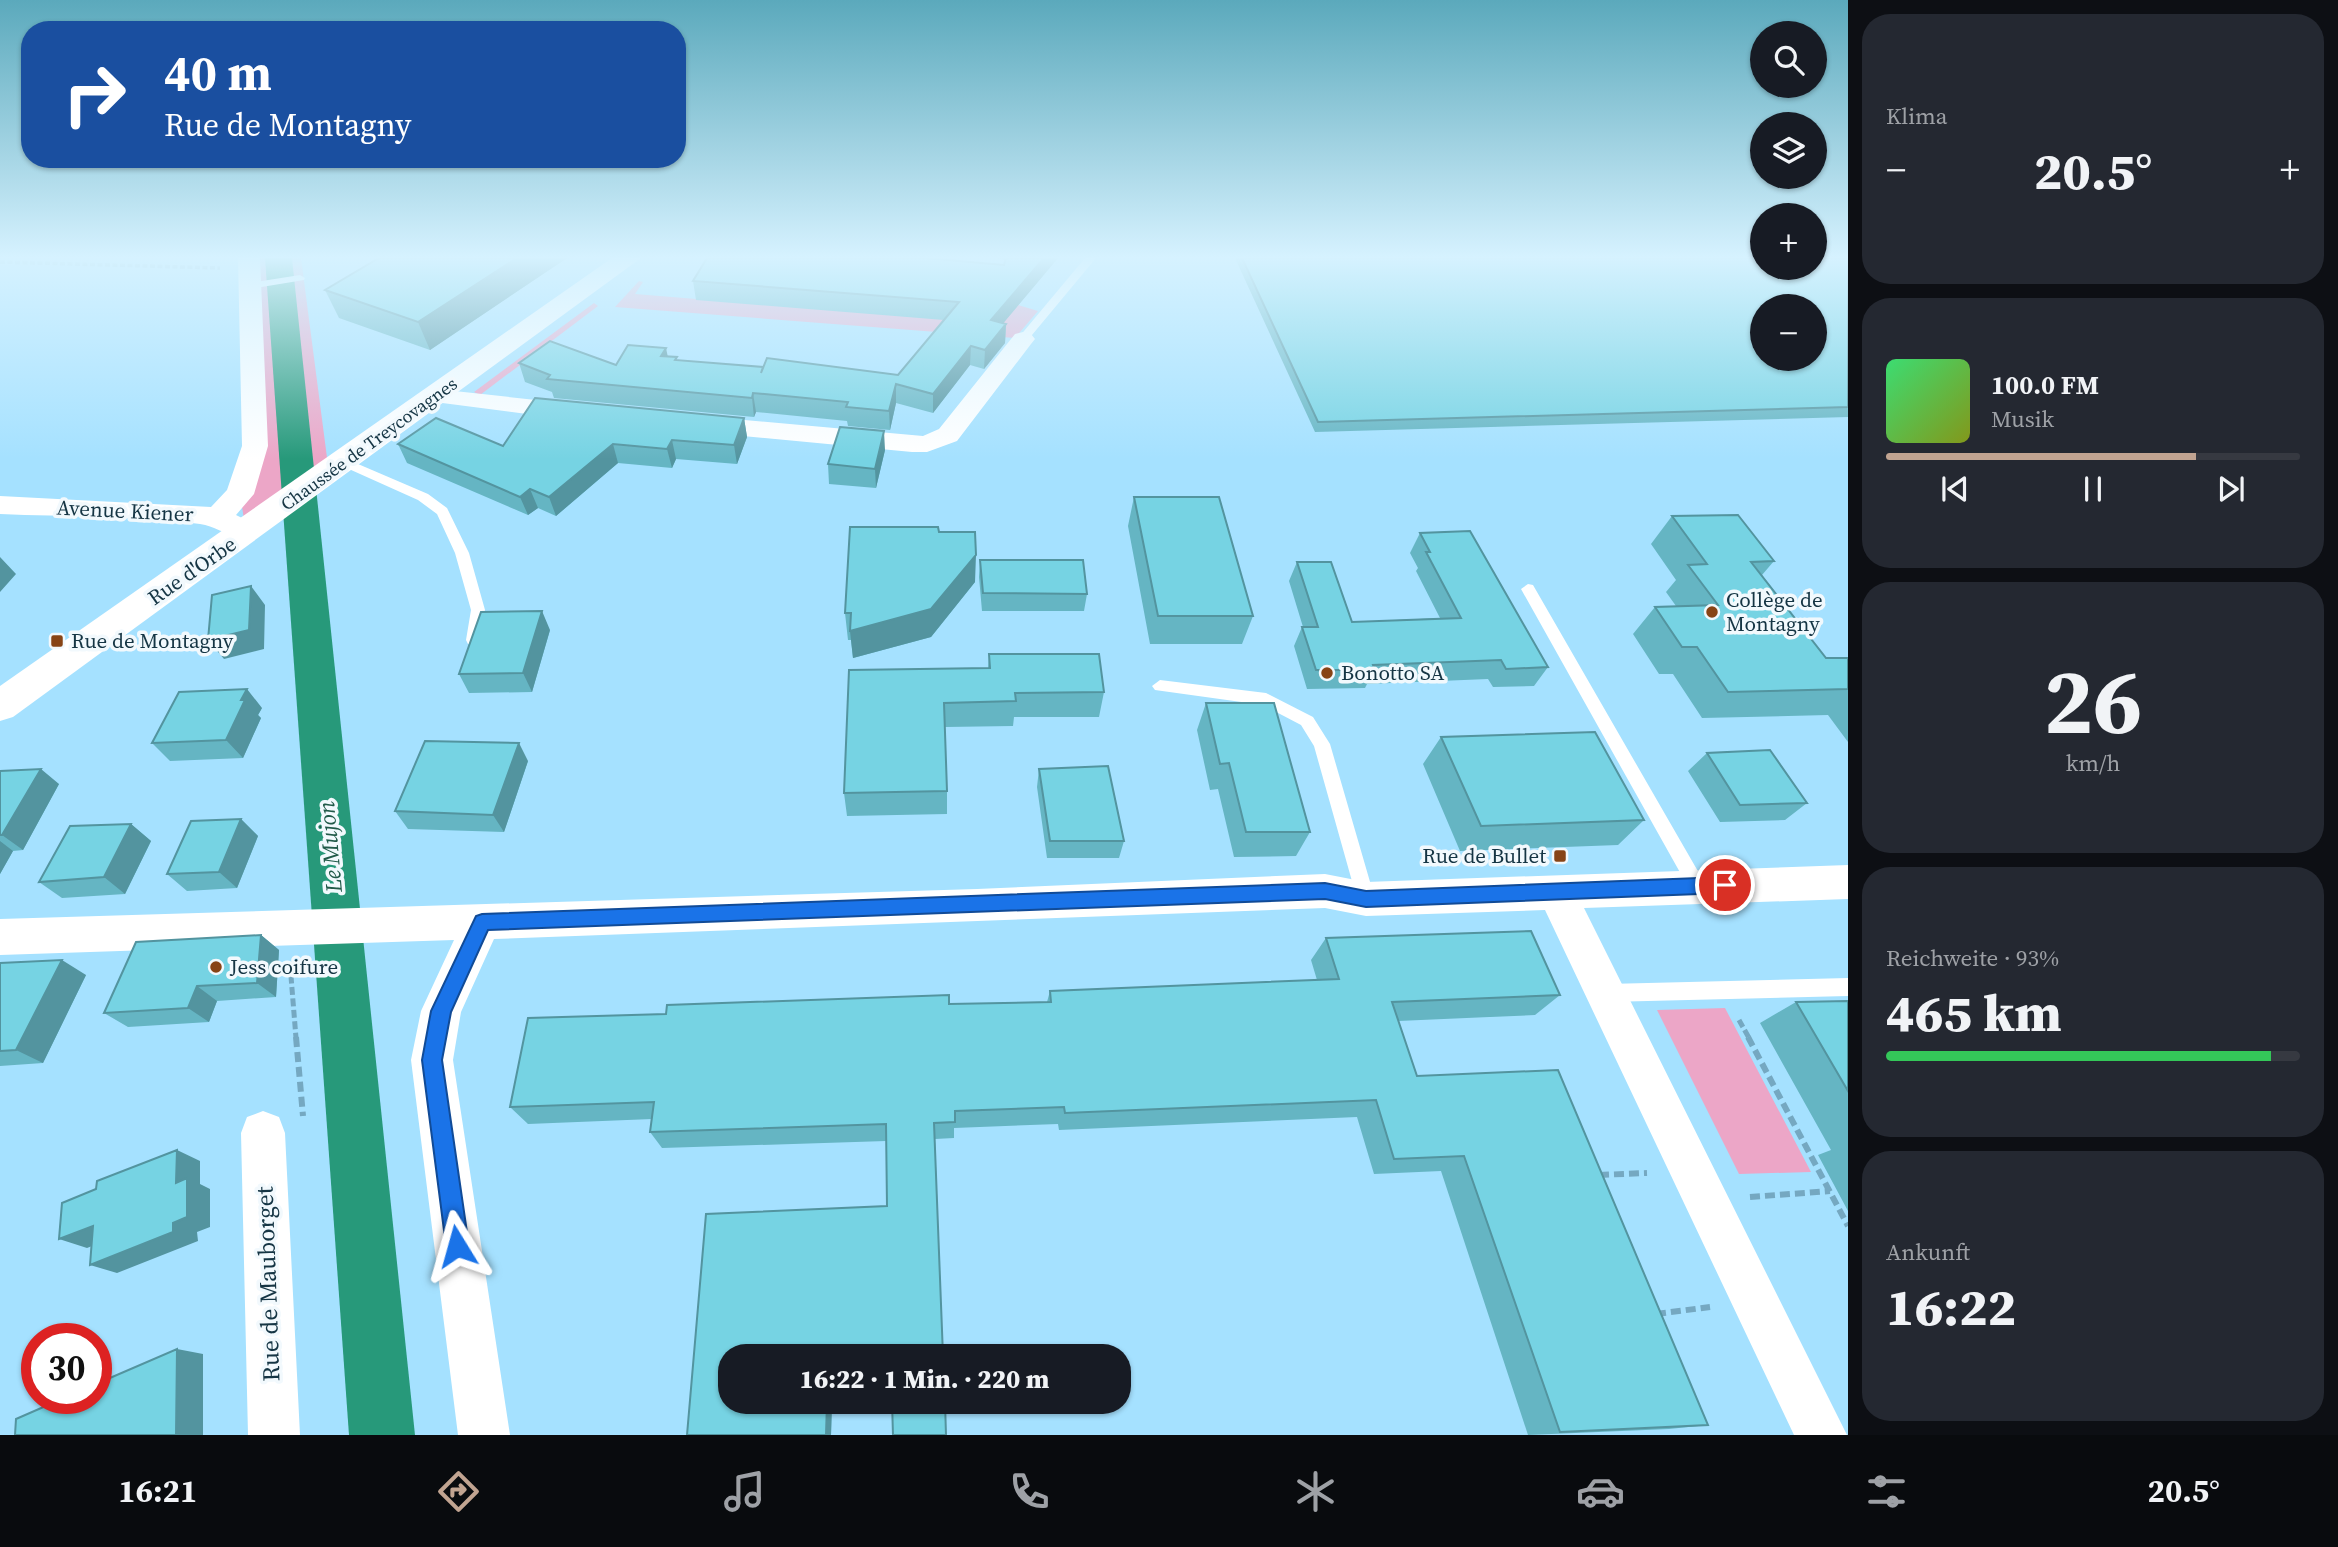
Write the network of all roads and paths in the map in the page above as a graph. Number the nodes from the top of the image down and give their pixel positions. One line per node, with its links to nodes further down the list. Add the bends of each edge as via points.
1 (251, 325): 10 (street, via 255,446 240,494)
2 (535, 325): 5 (main road, Chaussée de Treycovagnes)
3 (1035, 325): 4 (lane)
4 (1023, 339): 7 (street, via 948,435 927,444)
5 (436, 396): 6 (street); 8 (main road, Chaussée de Treycovagnes)
6 (592, 414)
7 (674, 421)
8 (337, 468): 10 (main road, Chaussée de Treycovagnes); 12 (lane, via 423,497 442,511 462,553 478,610 478,626)
9 (0, 505): 10 (street, Avenue Kiener, via 179,512)
10 (244, 522): 14 (main road, Rue d'Orbe)
11 (1528, 589): 16 (lane)
12 (467, 658)
13 (1160, 686): 18 (lane, via 1266,699 1307,721 1322,744)
14 (0, 706)
15 (1848, 882): 16 (street)
16 (1697, 886): 17 (street)
17 (1556, 892): 18 (street); 24 (street)
18 (1366, 899): 19 (street, via 1325,891)
19 (482, 922): 21 (street, via 397,925); 34 (street, via 441,1011 432,1060)
20 (0, 937): 21 (street)
21 (288, 941): 25 (path, via 303,1116)
22 (1848, 987): 23 (lane)
23 (1724, 990): 24 (lane); 28 (path)
24 (1606, 993): 35 (street)
25 (279, 1126): 33 (street, Rue de Mauborget)
26 (1656, 1172): 27 (path)
27 (1593, 1176)
28 (1830, 1191): 29 (path); 30 (path)
29 (1743, 1198)
30 (1848, 1226)
31 (1718, 1306): 32 (path)
32 (1651, 1314)
33 (274, 1435)
34 (484, 1435)
35 (1821, 1435)

